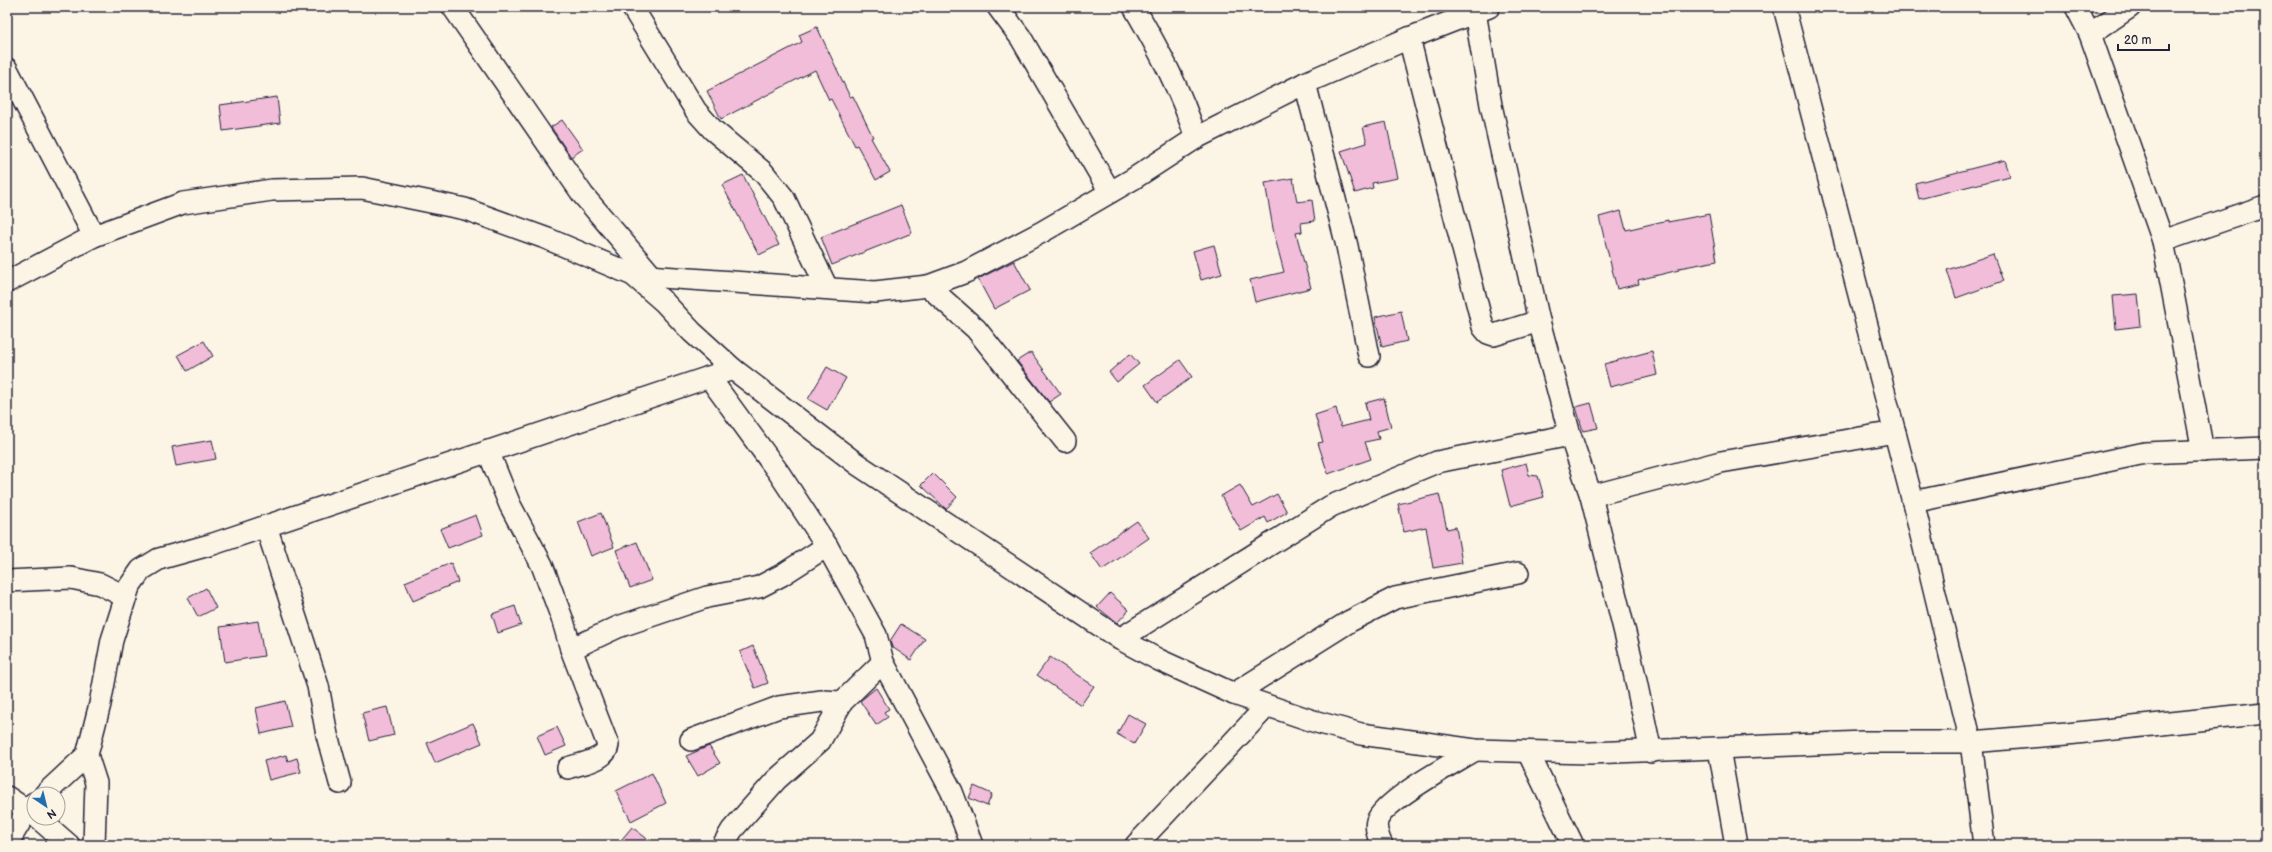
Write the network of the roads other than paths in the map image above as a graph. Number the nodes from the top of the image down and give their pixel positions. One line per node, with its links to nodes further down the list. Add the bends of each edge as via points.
1 (453, 7): 18 (street)
2 (632, 7): 21 (street, via 696,111 713,130 763,172 784,198)
3 (998, 7): 14 (street, via 1021,38)
4 (1134, 7): 13 (street, via 1163,56)
5 (1784, 7): 26 (street)
6 (2076, 7): 9 (street)
7 (2130, 7): 9 (street)
8 (1482, 10): 10 (street); 22 (street, via 1491,105)
9 (2090, 34): 17 (street)
10 (1409, 38): 12 (street); 22 (street, via 1483,327 1494,335)
11 (7, 69): 16 (street)
12 (1305, 83): 13 (street); 23 (street, via 1347,246)
13 (1196, 138): 14 (street)
14 (1110, 192): 20 (street, via 966,272)
15 (2265, 206): 17 (street)
16 (94, 236): 18 (street, via 183,203 272,190 362,188 465,209); 19 (street)
17 (2163, 241): 31 (street)
18 (642, 276): 21 (street); 24 (street, via 692,332)
19 (7, 282)
20 (928, 286): 21 (street, via 875,292); 28 (street, via 976,329)
21 (827, 288)
22 (1539, 321): 27 (street)
23 (1369, 356)
24 (733, 369): 25 (street); 39 (street, via 857,464)
25 (709, 377): 30 (street); 35 (street, via 779,473)
26 (1895, 432): 32 (street, via 1721,462); 33 (street)
27 (1570, 435): 32 (street); 39 (street, via 1437,462 1331,506)
28 (1065, 441)
29 (2265, 448): 31 (street)
30 (488, 451): 34 (street); 40 (street, via 510,505 542,566)
31 (2203, 451): 33 (street, via 2145,453)
32 (1591, 496): 51 (street, via 1630,653)
33 (1913, 502): 47 (street)
34 (266, 526): 38 (street, via 159,559 141,570 129,587); 54 (street, via 318,686 327,735)
35 (827, 546): 40 (street, via 759,587 707,597 618,627); 41 (street, via 876,635)
36 (1518, 573): 42 (street, via 1395,598 1350,621)
37 (7, 581): 38 (street, via 71,578 100,584)
38 (126, 597): 52 (street, via 112,640)
39 (1120, 639): 42 (street)
40 (570, 649): 53 (street, via 608,745 608,751 603,756)
41 (883, 662): 43 (street); 64 (street, via 952,792)
42 (1234, 694): 44 (street)
43 (842, 702): 46 (street, via 822,701 779,707); 63 (street, via 820,741 776,780 732,830)
44 (1267, 706): 49 (street, via 1361,734); 65 (street)
45 (2265, 713): 47 (street)
46 (691, 740)
47 (1972, 742): 48 (street, via 1864,742); 69 (street)
48 (1719, 749): 51 (street); 68 (street)
49 (1474, 750): 50 (street); 66 (street, via 1389,804 1377,821 1378,838)
50 (1528, 752): 51 (street); 67 (street)
51 (1651, 752)
52 (87, 754): 55 (street); 62 (street, via 96,784)
53 (568, 768)
54 (340, 783)
55 (53, 786)
56 (7, 797): 57 (street)
57 (26, 807)
58 (26, 820): 60 (street)
59 (49, 826): 61 (street)
60 (7, 844)
61 (69, 845)
62 (94, 845)
63 (723, 845)
64 (972, 845)
65 (1136, 845)
66 (1382, 845)
67 (1573, 845)
68 (1736, 845)
69 (1984, 845)

